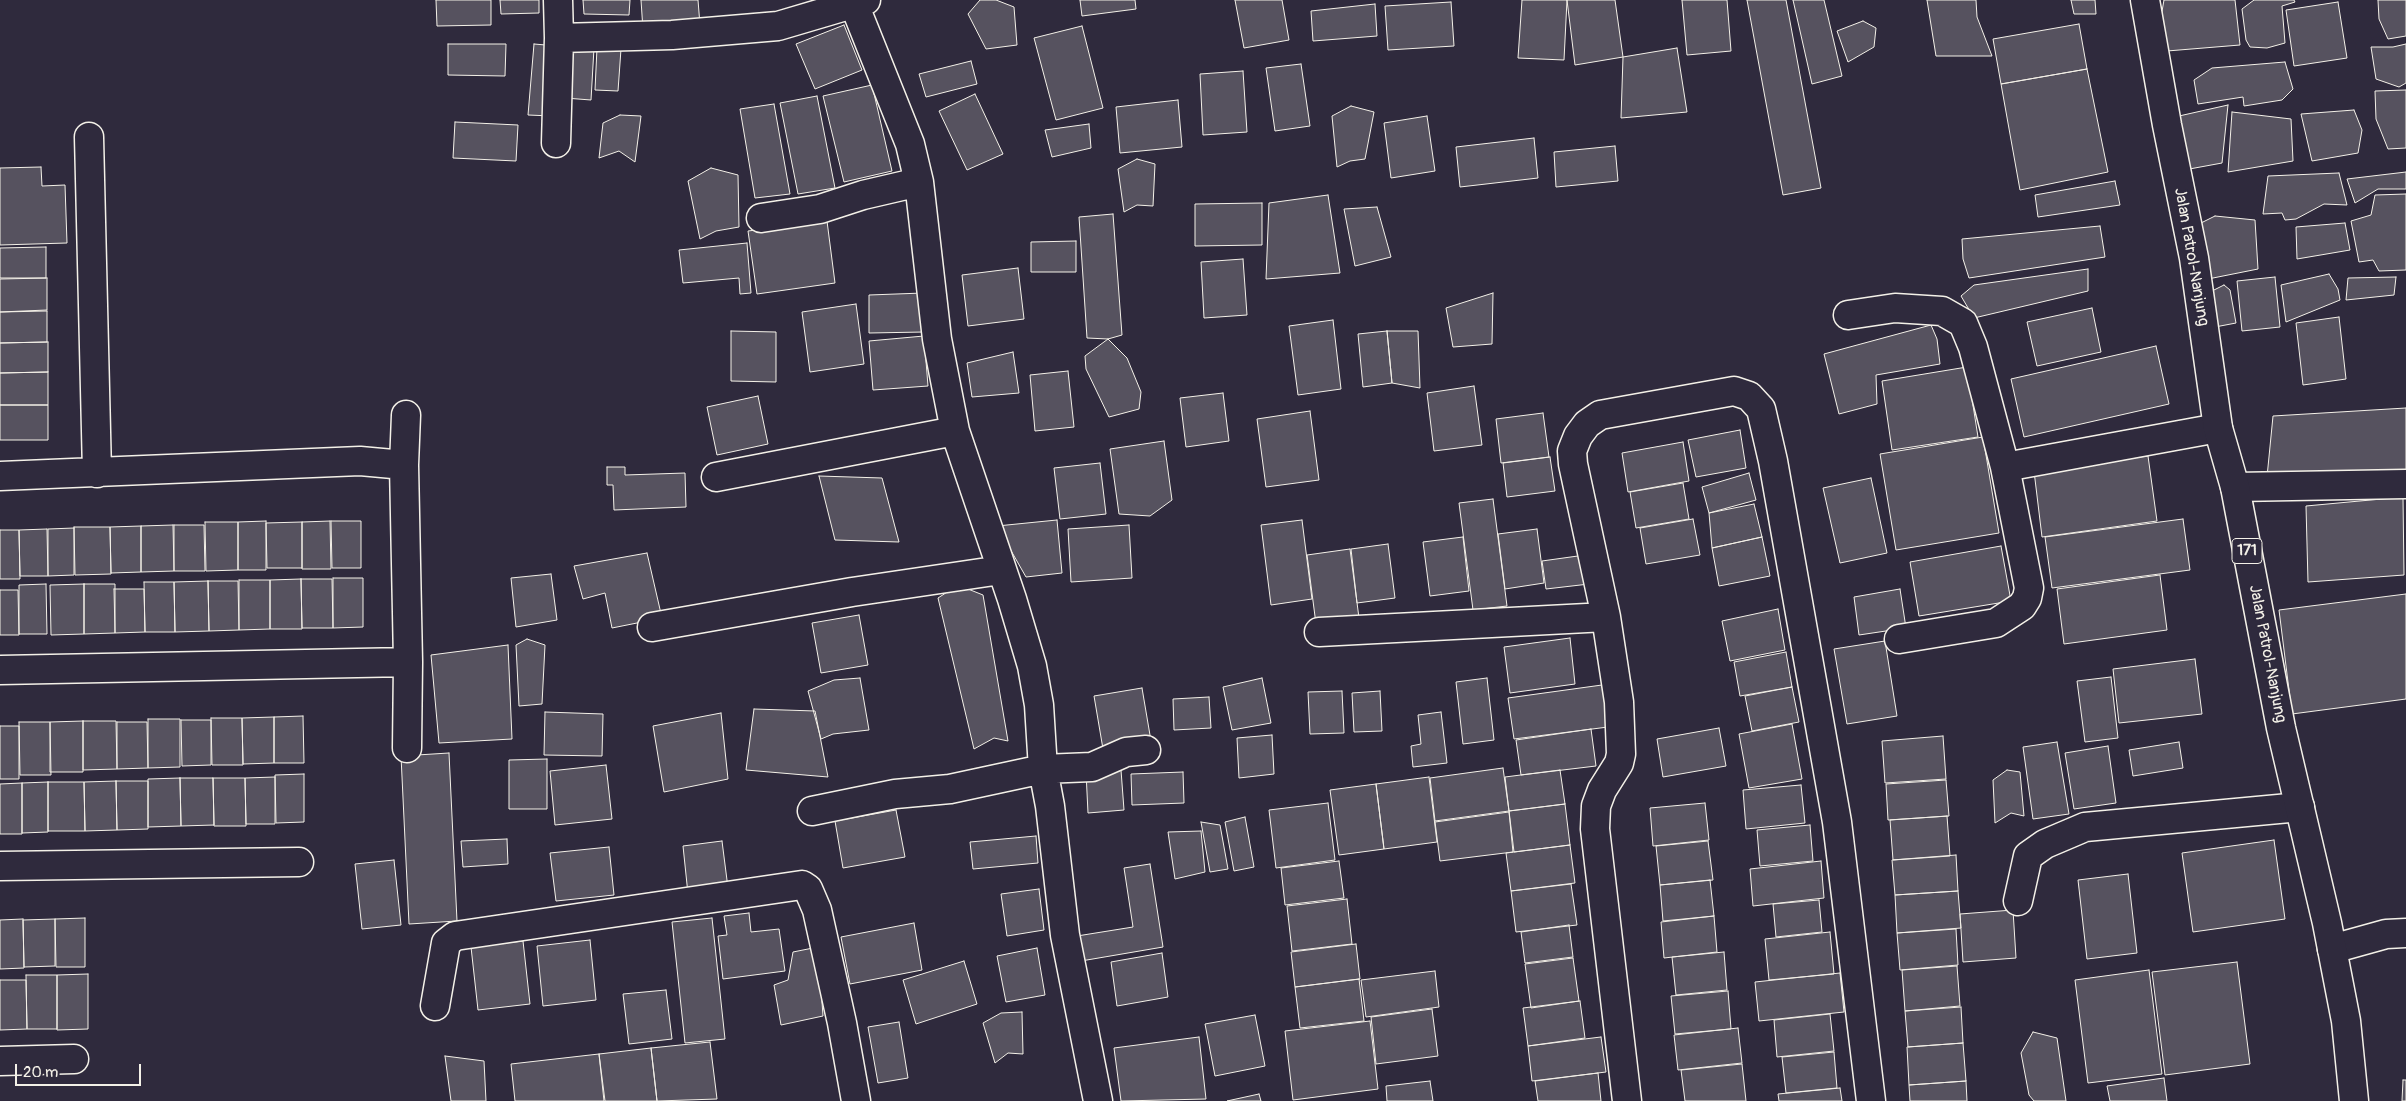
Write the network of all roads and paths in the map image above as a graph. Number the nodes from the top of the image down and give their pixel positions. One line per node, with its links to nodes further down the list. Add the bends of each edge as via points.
1 (558, 0): 4 (street)
2 (2146, 0): 11 (street, Jalan Patrol-Nanjung / 171, via 2166,125 2194,258)
3 (860, 2): 4 (street, via 778,26 672,35); 7 (street, via 910,144)
4 (558, 38): 6 (street)
5 (89, 137): 15 (street)
6 (556, 142)
7 (919, 182): 8 (street, via 820,208); 12 (street, via 937,340)
8 (761, 218)
9 (1848, 315): 14 (street, via 1895,308 1942,311 1963,323 1973,347)
10 (406, 415): 13 (street)
11 (2218, 428): 14 (street); 19 (street, Jalan Patrol-Nanjung / 171)
12 (955, 431): 17 (street); 20 (street)
13 (404, 465): 15 (street, via 360,461); 25 (street)
14 (2005, 467): 24 (street, via 2029,588 2027,598 2022,606 1996,623)
15 (97, 473): 16 (street)
16 (0, 476)
17 (716, 477)
18 (2406, 484): 19 (street)
19 (2235, 487): 30 (street, Jalan Patrol-Nanjung / 171, via 2281,728)
20 (1001, 570): 22 (street); 29 (street, via 1032,666 1039,705)
21 (1606, 616): 23 (street); 42 (street, via 1619,702 1621,754 1596,806 1595,828); 43 (street, via 1573,464 1572,451 1578,436 1600,415 1724,392 1734,391 1749,396 1761,408 1773,461 1837,822)
22 (652, 627)
23 (1319, 632)
24 (1899, 639)
25 (408, 662): 26 (street); 27 (street)
26 (0, 670)
27 (407, 748)
28 (1146, 750): 29 (street, via 1126,752 1092,767)
29 (1043, 769): 31 (street, via 950,789 895,794); 41 (street, via 1065,935)
30 (2300, 806): 34 (street, via 2085,827 2044,844 2028,856); 36 (street, Jalan Patrol-Nanjung / 171)
31 (812, 811)
32 (299, 862): 33 (street)
33 (0, 866)
34 (2018, 902)
35 (2406, 933): 36 (street, via 2386,934)
36 (2332, 949): 44 (street, Jalan Patrol-Nanjung / 171, via 2346,1021)
37 (435, 1006): 40 (street, via 446,942 455,936 802,885 808,889 817,910)
38 (74, 1059): 39 (street)
39 (0, 1061)
40 (856, 1101)
41 (1098, 1101)
42 (1627, 1101)
43 (1871, 1101)
44 (2354, 1101)

